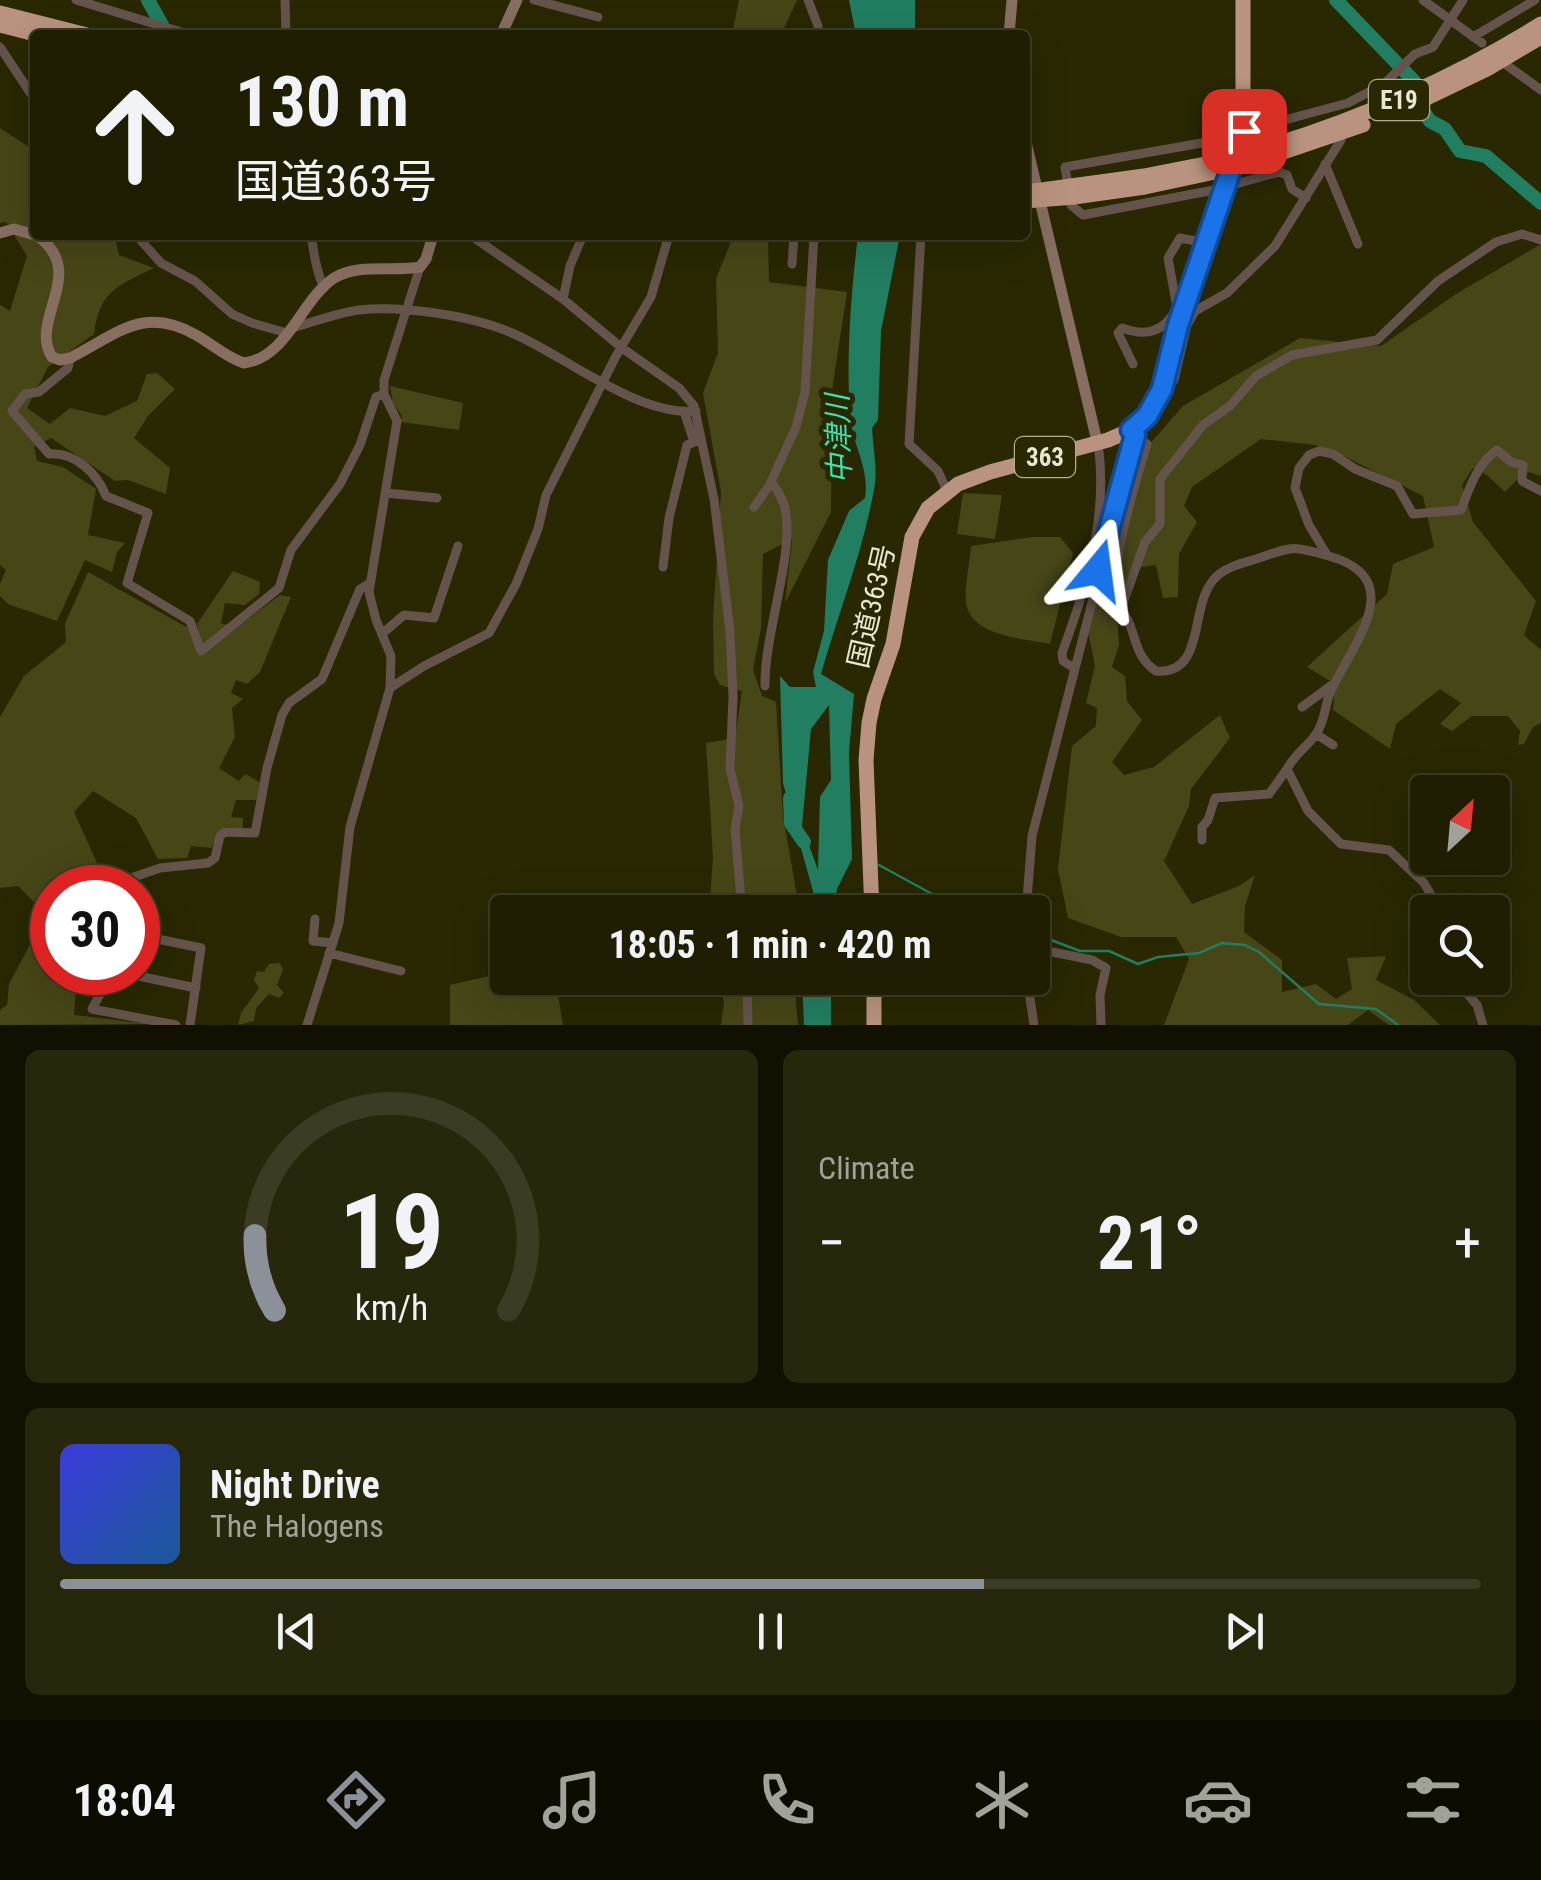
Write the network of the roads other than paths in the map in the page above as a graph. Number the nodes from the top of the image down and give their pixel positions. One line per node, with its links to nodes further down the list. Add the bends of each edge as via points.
1 (76, 0): 17 (street)
2 (286, 0): 18 (street)
3 (517, 0): 19 (main road)
4 (534, 0): 12 (street)
5 (808, 0): 20 (street)
6 (1012, 0): 21 (main road)
7 (1243, 0): 28 (highway)
8 (1423, 0): 13 (street)
9 (1463, 0): 13 (street)
10 (1535, 0): 13 (street, via 1478,40)
11 (0, 13): 16 (highway)
12 (598, 17)
13 (1450, 19): 28 (street, via 1433,47 1348,108)
14 (1541, 24): 30 (highway, E19, via 1418,92)
15 (0, 25): 22 (highway)
16 (67, 30)
17 (175, 30)
18 (286, 30)
19 (504, 30)
20 (817, 30)
21 (1010, 30)
22 (30, 33)
23 (1541, 37): 30 (highway, E19, via 1423,101 1336,136)
24 (0, 47): 27 (street)
25 (1501, 62): 26 (street)
26 (1541, 90)
27 (30, 92)
28 (1243, 134): 33 (highway); 33 (street, via 1065,168 1072,205 1083,215 1214,190)
29 (1341, 140): 32 (street)
30 (1248, 158): 33 (highway, E19, bridge)
31 (1030, 159): 69 (main road)
32 (1325, 164): 36 (street); 52 (street)
33 (1219, 173): 35 (highway, E19, via 1144,176); 36 (street, via 1279,172); 51 (highway)
34 (1030, 192): 35 (highway, E19, bridge)
35 (1073, 192): 37 (highway, E19, bridge)
36 (1306, 198): 64 (street, via 1275,246 1227,293 1195,311 1174,380)
37 (1030, 200)
38 (0, 233): 39 (main road)
39 (30, 234)
40 (42, 240): 61 (main road, via 58,262 46,345 52,357)
41 (140, 240): 59 (street, via 161,264 195,281 232,314)
42 (312, 240): 55 (street)
43 (432, 240): 54 (main road)
44 (477, 240): 56 (street)
45 (582, 240): 56 (street)
46 (667, 240): 60 (street, via 655,287)
47 (794, 240): 53 (street)
48 (814, 240): 71 (street, via 805,392)
49 (921, 240): 72 (street, via 909,444 938,471)
50 (1541, 240): 81 (street, via 1522,234 1496,242 1438,281 1378,340 1292,356 1256,376 1203,425 1160,480 1160,524 1145,542)
51 (1206, 243): 57 (highway); 57 (street, via 1180,238 1168,258)
52 (1358, 244)
53 (792, 264)
54 (420, 267): 55 (main road, via 352,272); 58 (street)
55 (324, 288): 59 (main road)
56 (563, 299): 60 (street)
57 (1180, 309): 62 (street, via 1160,330 1122,328 1118,333); 64 (highway)
58 (406, 311): 59 (street, via 364,310); 63 (street, via 513,333); 65 (street)
59 (288, 331): 61 (main road, via 266,357 244,363 175,324 151,320)
60 (622, 348): 63 (street); 67 (street, via 679,388)
61 (70, 358): 65 (street, via 68,368 38,392 25,394 12,411 49,454 63,453 96,476 106,496 148,513 126,583 190,621 202,651 279,588 291,550 340,484 376,397)
62 (1133, 364)
63 (602, 384): 66 (street); 86 (street, via 489,632)
64 (1162, 389): 68 (highway)
65 (384, 394): 74 (street, via 397,421)
66 (684, 411): 67 (street); 79 (street, via 694,442 686,445)
67 (696, 411): 93 (street, via 730,631 730,768 739,806)
68 (1133, 432): 72 (highway, 国道363号 / 363, via 971,478); 81 (street, via 1147,444 1125,523); 83 (street)
69 (1096, 436)
70 (1100, 451): 83 (street, via 1102,501 1090,566 1062,653)
71 (771, 480): 76 (street); 85 (street, via 786,524)
72 (947, 491): 94 (highway, 国道363号 / 363, via 912,537 893,644 872,710 866,760)
73 (1541, 491): 78 (street, via 1522,481 1523,466 1497,450 1473,478 1460,510 1413,514 1398,486 1319,451 1300,468 1295,488)
74 (386, 493): 75 (street); 80 (street)
75 (437, 498)
76 (754, 507)
77 (458, 546): 82 (street, via 434,618 404,616)
78 (1327, 555): 81 (street, via 1292,547 1220,574 1202,599 1190,654 1166,672 1139,654); 84 (street, via 1362,570 1373,598)
79 (662, 567)
80 (370, 583): 82 (street); 92 (street, via 360,589 322,679 282,715 255,833 225,832 208,863)
81 (1120, 609)
82 (382, 633): 86 (street, via 391,656)
83 (1074, 668): 95 (street, via 1032,836)
84 (1334, 685): 87 (street); 88 (street)
85 (765, 686)
86 (390, 688): 99 (street, via 350,826 343,907)
87 (1302, 707)
88 (1316, 734): 89 (street); 90 (street)
89 (1333, 745)
90 (1287, 769): 91 (street, via 1269,794 1215,798); 96 (street, via 1308,811 1341,844 1388,850)
91 (1202, 840)
92 (160, 868)
93 (741, 895)
94 (871, 895)
95 (1027, 895)
96 (1431, 895)
97 (315, 919): 99 (street, via 313,941)
98 (160, 940): 103 (street, via 201,948)
99 (331, 948): 101 (street); 111 (street)
100 (1050, 952): 115 (street, via 1106,968)
101 (401, 971)
102 (160, 981): 103 (street)
103 (196, 988): 110 (street)
104 (101, 995): 109 (street, via 92,1010)
105 (747, 995): 112 (street)
106 (874, 995): 113 (highway)
107 (1030, 995): 114 (street)
108 (1468, 995): 116 (street)
109 (176, 1025)
110 (190, 1025)
111 (308, 1025)
112 (748, 1025)
113 (874, 1025)
114 (1034, 1025)
115 (1101, 1025)
116 (1483, 1025)

